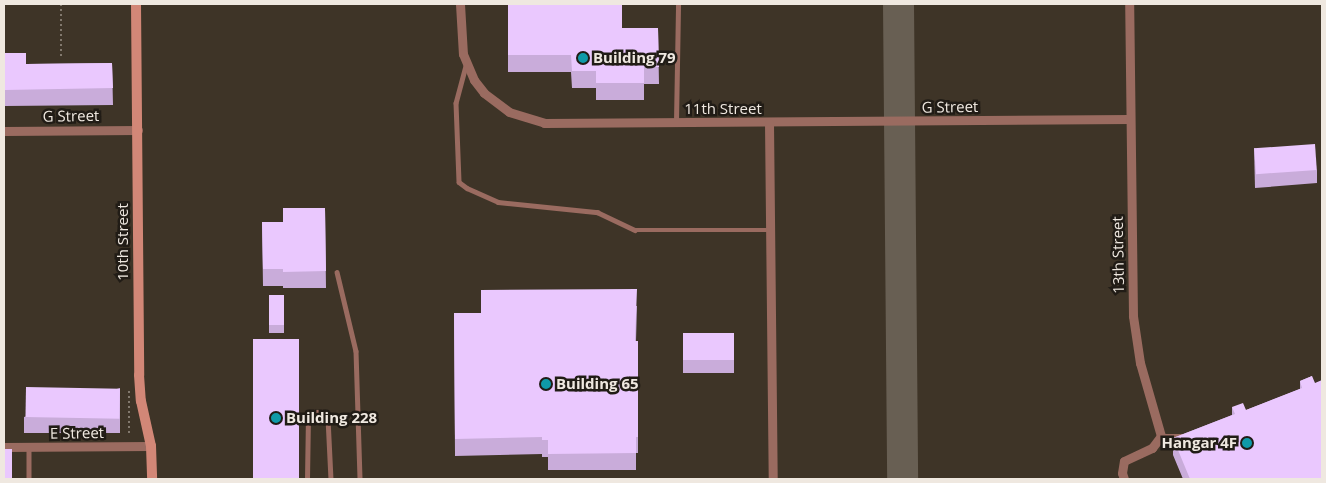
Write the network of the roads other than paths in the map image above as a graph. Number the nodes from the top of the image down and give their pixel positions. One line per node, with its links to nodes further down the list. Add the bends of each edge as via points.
1 (136, 4): 9 (street, 10th Street)
2 (460, 4): 5 (street, 11th Street, via 461,42)
3 (678, 4): 8 (lane)
4 (1129, 4): 6 (street, 13th Street)
5 (466, 65): 8 (street, 11th Street, via 484,93 509,112 533,122); 11 (lane, via 456,103 459,182 467,188 498,202 597,212 635,230)
6 (1130, 119): 7 (street, G Street); 14 (street, 13th Street, via 1132,316 1140,363)
7 (769, 122): 8 (street, 11th Street); 11 (street, 11th Street)
8 (676, 123)
9 (138, 130): 10 (street, G Street); 15 (street, 10th Street, via 139,375)
10 (4, 131)
11 (770, 230): 23 (street, 11th Street)
12 (337, 272): 22 (lane, via 356,351)
13 (1190, 433): 14 (lane)
14 (1161, 436): 24 (street, via 1152,448 1124,461)
15 (151, 446): 17 (street, E Street); 19 (street, 10th Street)
16 (4, 447): 17 (street, E Street)
17 (29, 447): 18 (lane)
18 (29, 479)
19 (152, 479)
20 (307, 479): 21 (lane, via 308,416 322,412 328,418)
21 (331, 479)
22 (360, 479)
23 (773, 479)
24 (1124, 479)

